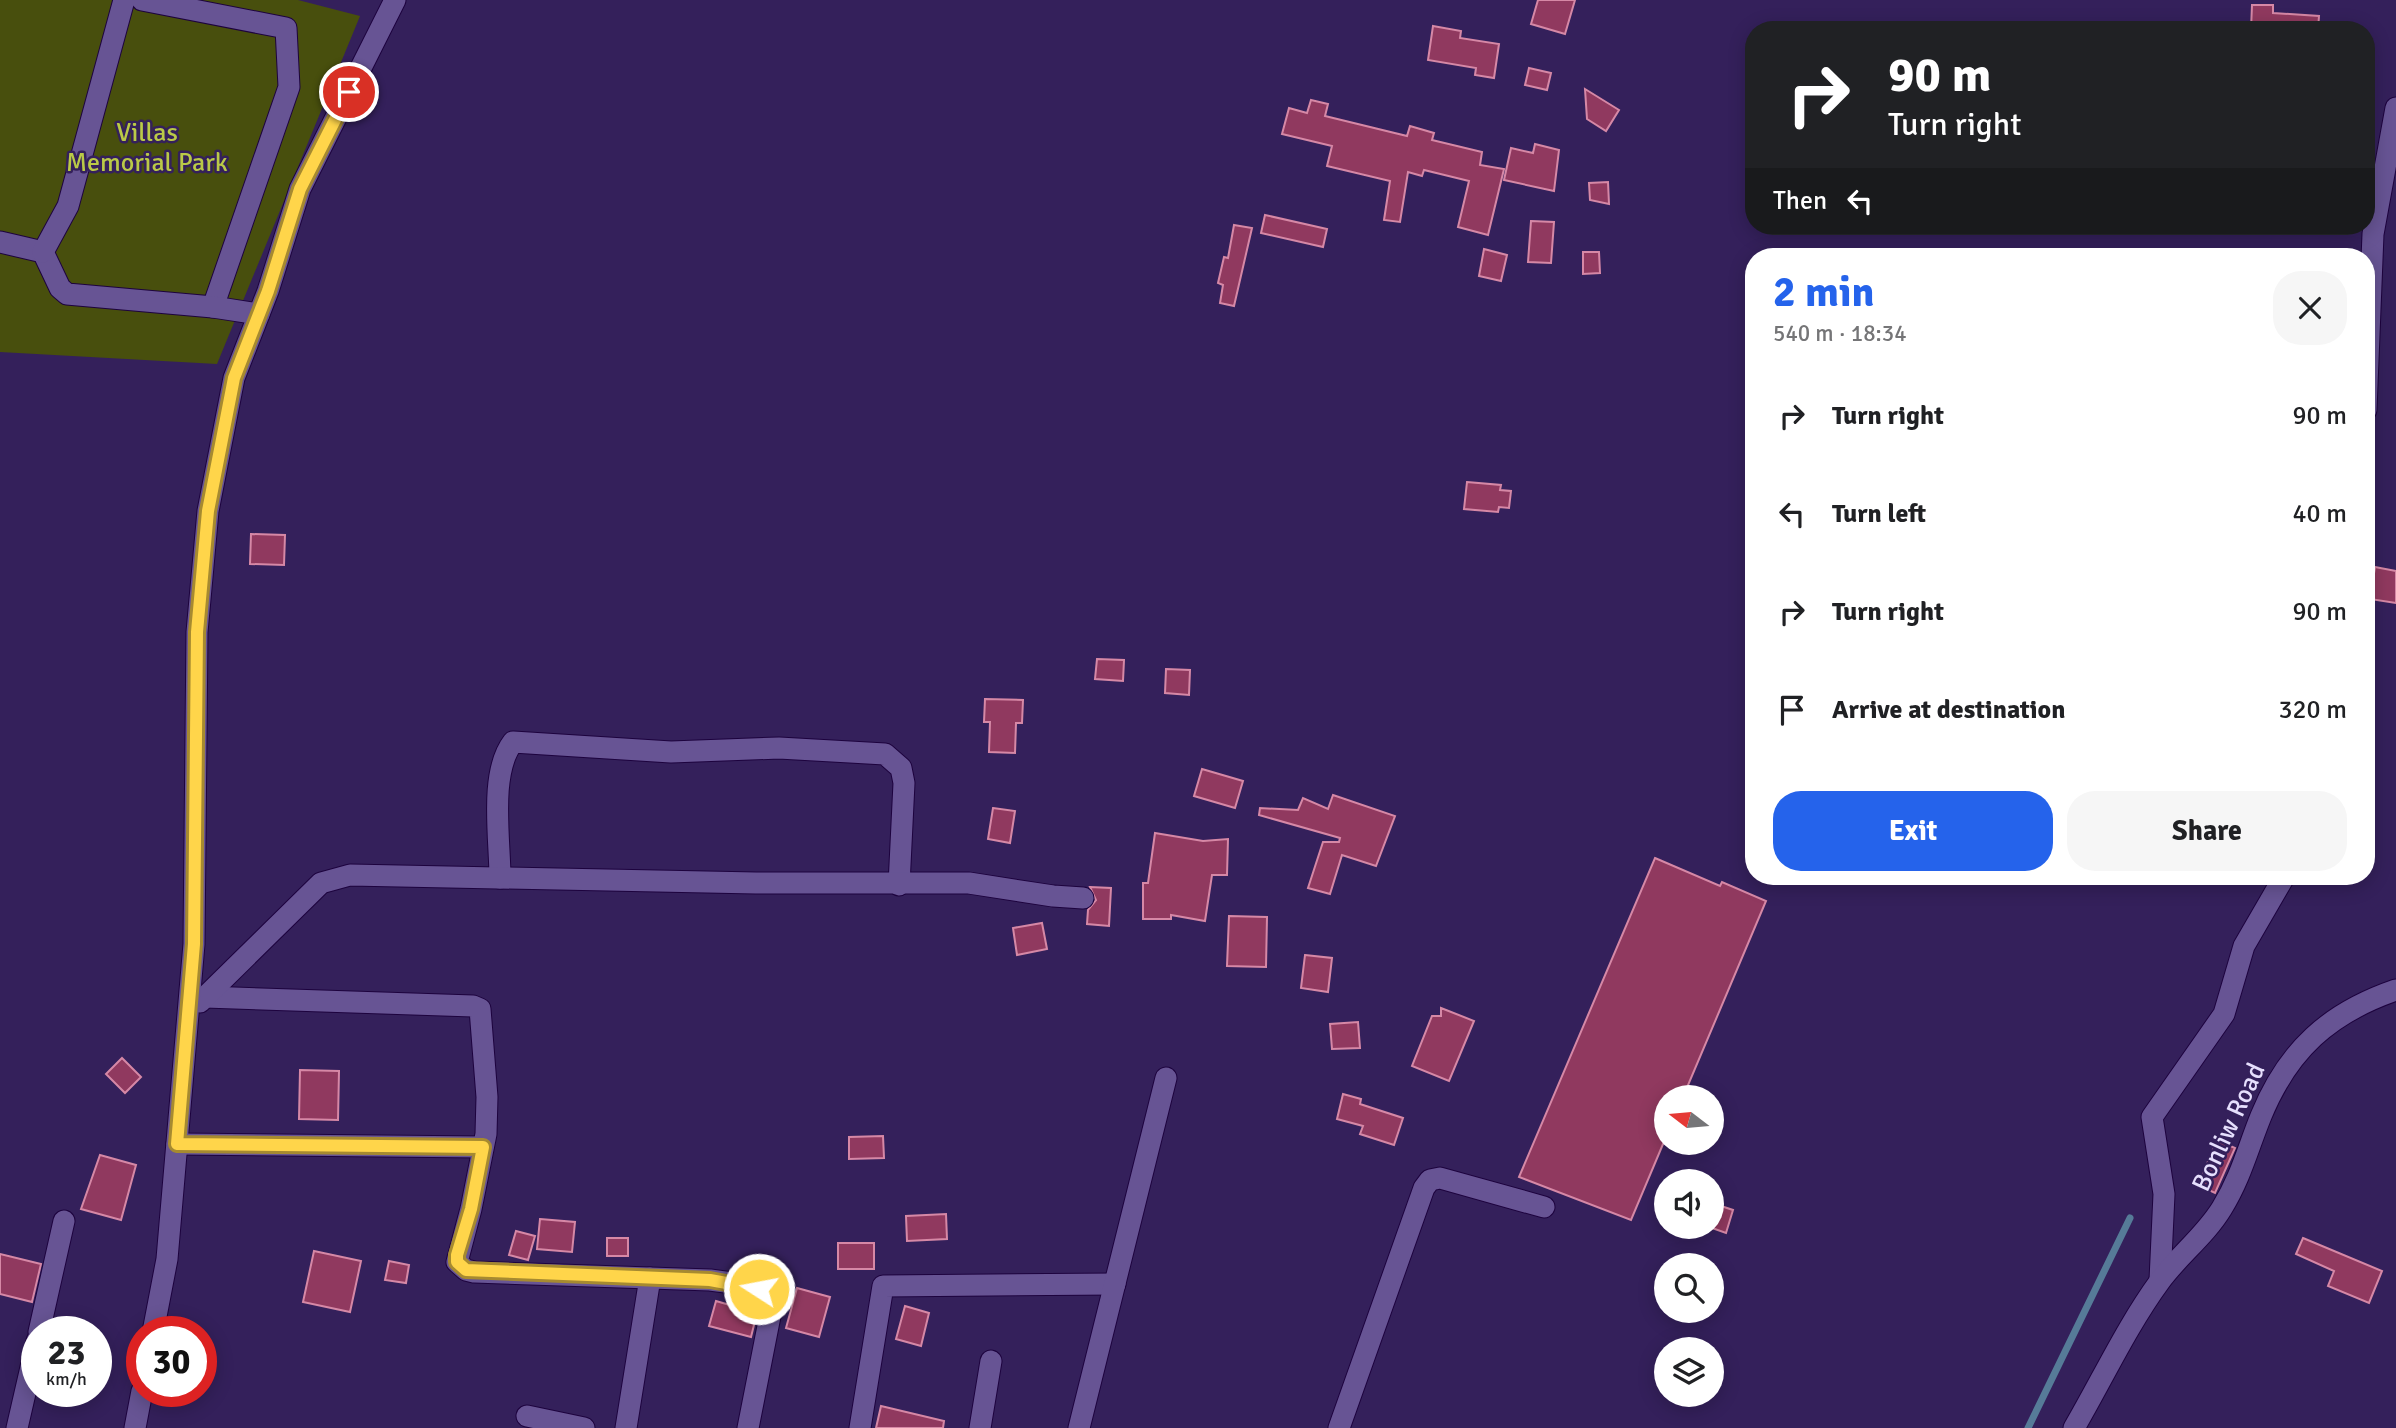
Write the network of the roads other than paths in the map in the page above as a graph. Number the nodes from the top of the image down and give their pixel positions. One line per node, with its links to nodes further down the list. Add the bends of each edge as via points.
1 (124, 0): 7 (street, via 68,206)
2 (142, 0): 8 (street, via 286,29 289,87)
3 (395, 0): 9 (street, via 300,189)
4 (2396, 108): 5 (street)
5 (2375, 223)
6 (0, 242): 7 (street)
7 (43, 252): 8 (street, via 66,294)
8 (213, 307): 9 (street)
9 (259, 314): 16 (street, via 234,378 208,511 197,632 194,944)
10 (500, 878): 11 (street); 11 (street, via 498,779 503,757 513,742 671,752 779,748 885,754 901,768 904,783); 15 (street, via 350,874 321,883)
11 (899, 885): 13 (street, via 969,883)
12 (2279, 885): 23 (street, via 2244,946 2224,1014 2152,1117 2164,1194)
13 (1083, 898)
14 (2396, 990): 23 (street, Bonliw Road, via 2348,1011 2313,1035 2285,1068 2261,1116 2245,1166 2221,1209)
15 (205, 997): 16 (street); 19 (street, via 480,1009 487,1097)
16 (188, 1013): 18 (street)
17 (1166, 1078): 24 (street)
18 (177, 1144): 19 (street); 26 (street, via 167,1259)
19 (483, 1147): 22 (street, via 460,1243 460,1266 474,1272)
20 (1544, 1207): 39 (street, via 1440,1178 1430,1180)
21 (64, 1221): 25 (street)
22 (650, 1278): 34 (street); 35 (street, via 748,1285 768,1296 771,1311)
23 (2160, 1280): 40 (street, Bonliw Road)
24 (1115, 1284): 36 (street, via 883,1286); 38 (street)
25 (43, 1316)
26 (156, 1316)
27 (991, 1361): 37 (street)
28 (22, 1407): 31 (street)
29 (139, 1407): 32 (street)
30 (527, 1416): 33 (street)
31 (17, 1428)
32 (135, 1428)
33 (584, 1428)
34 (626, 1428)
35 (748, 1428)
36 (860, 1428)
37 (980, 1428)
38 (1079, 1428)
39 (1339, 1428)
40 (2074, 1428)

